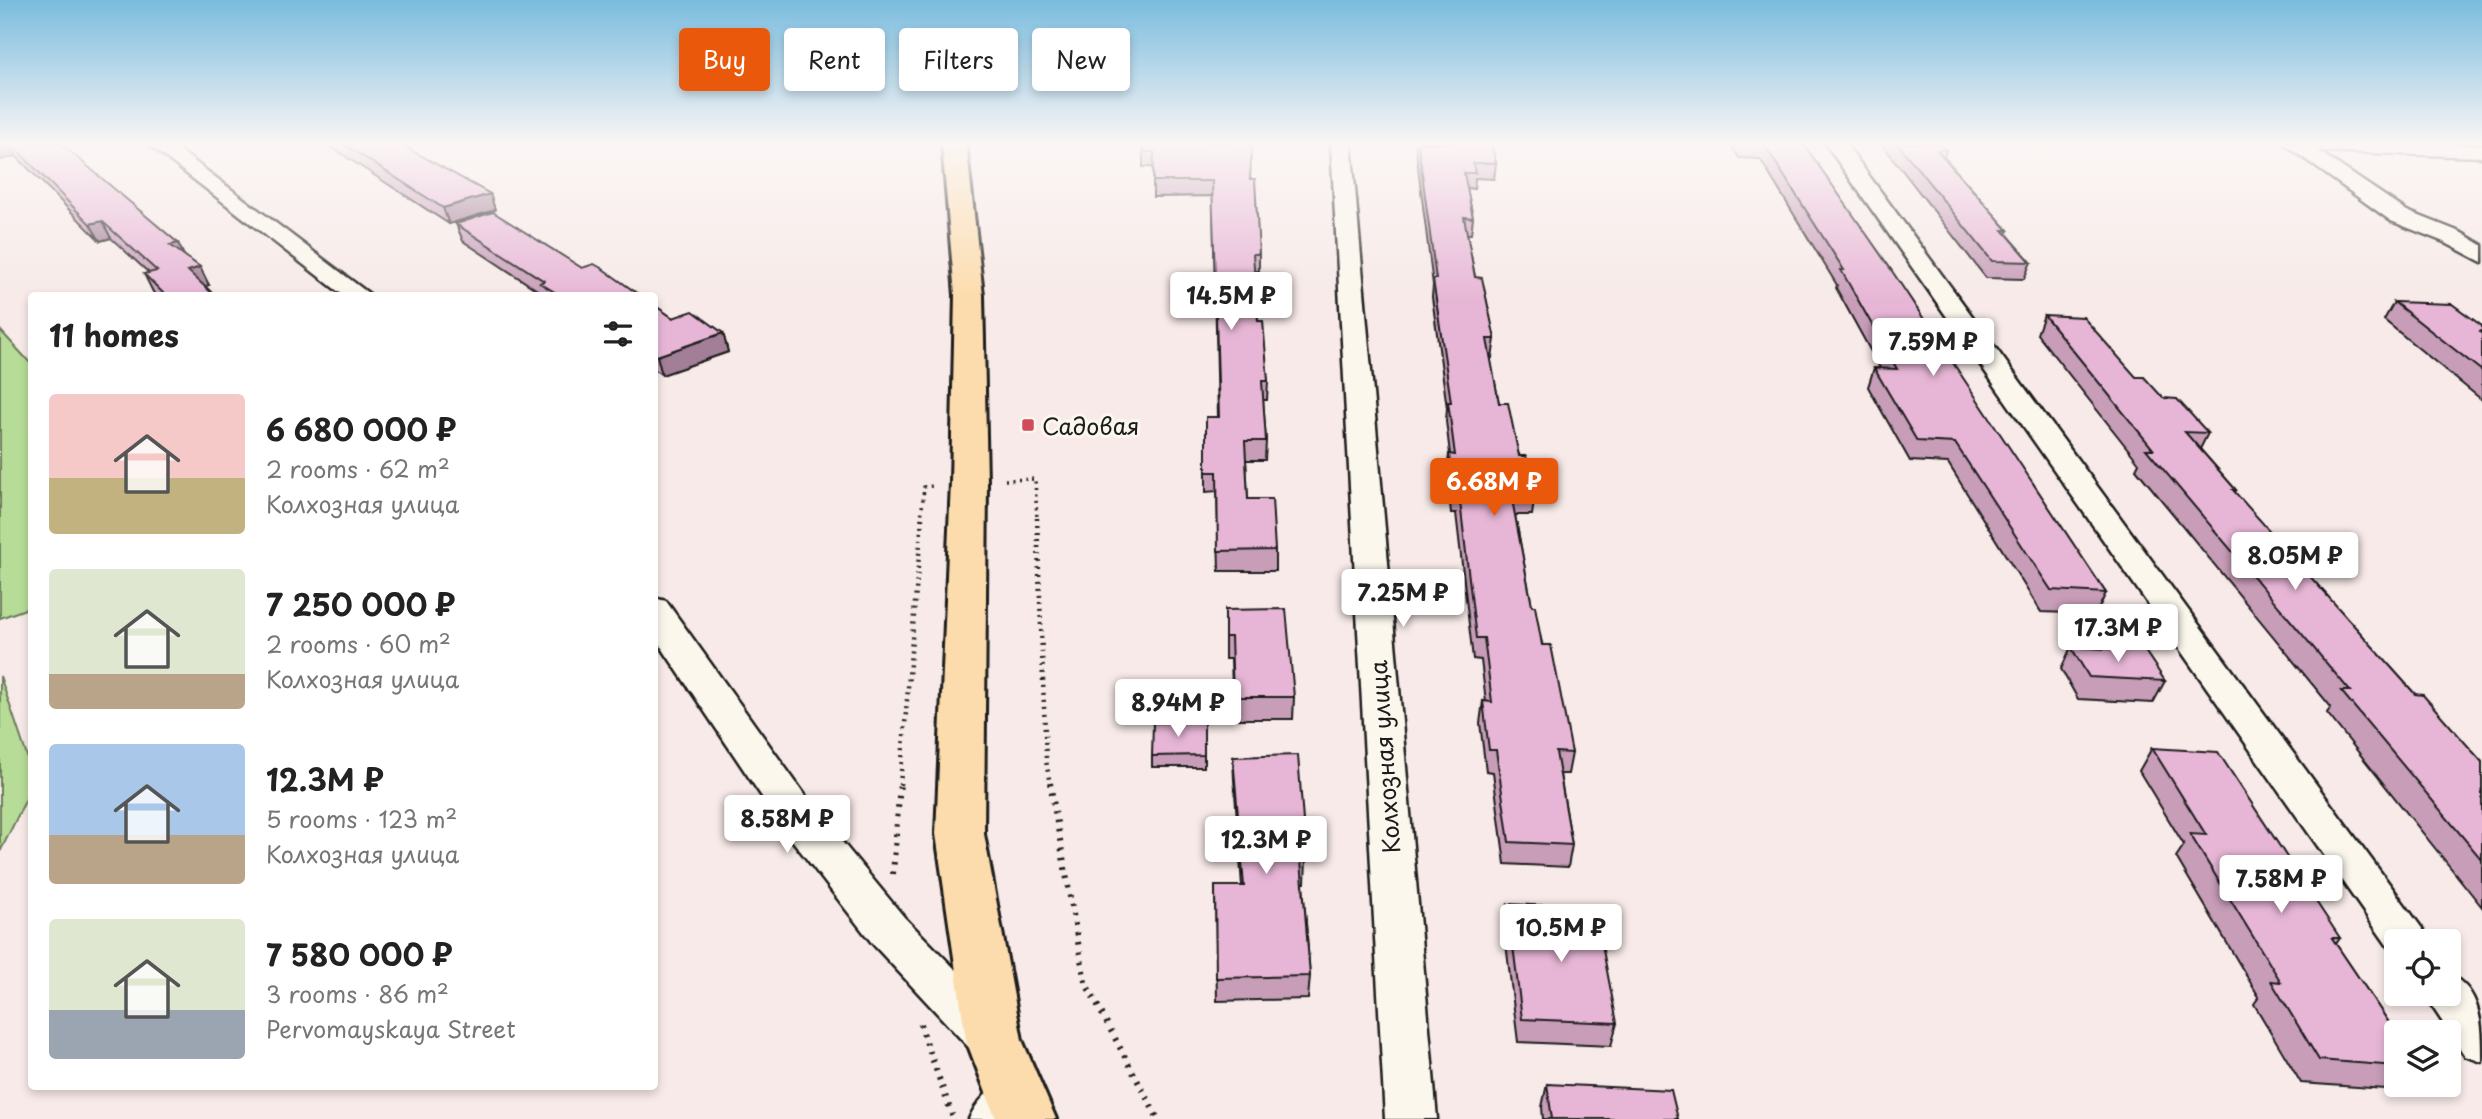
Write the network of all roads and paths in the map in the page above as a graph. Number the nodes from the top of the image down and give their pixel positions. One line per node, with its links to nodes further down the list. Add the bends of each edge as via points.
1 (226, 195): 7 (street)
2 (959, 195): 8 (main road, via 969,295)
3 (1345, 195): 16 (street, Колхозная улица)
4 (1873, 195): 10 (street)
5 (2369, 195): 6 (street, via 2399,216 2452,237)
6 (2482, 255)
7 (355, 292)
8 (969, 482): 11 (path, via 924,487); 14 (main road, via 960,834); 15 (path, via 1035,479 1046,760 1085,982)
9 (658, 614): 11 (street, via 800,820)
10 (2401, 929)
11 (888, 930): 14 (street)
12 (2457, 1006): 13 (street)
13 (2482, 1041)
14 (1004, 1091)
15 (1158, 1119)
16 (1411, 1119)

